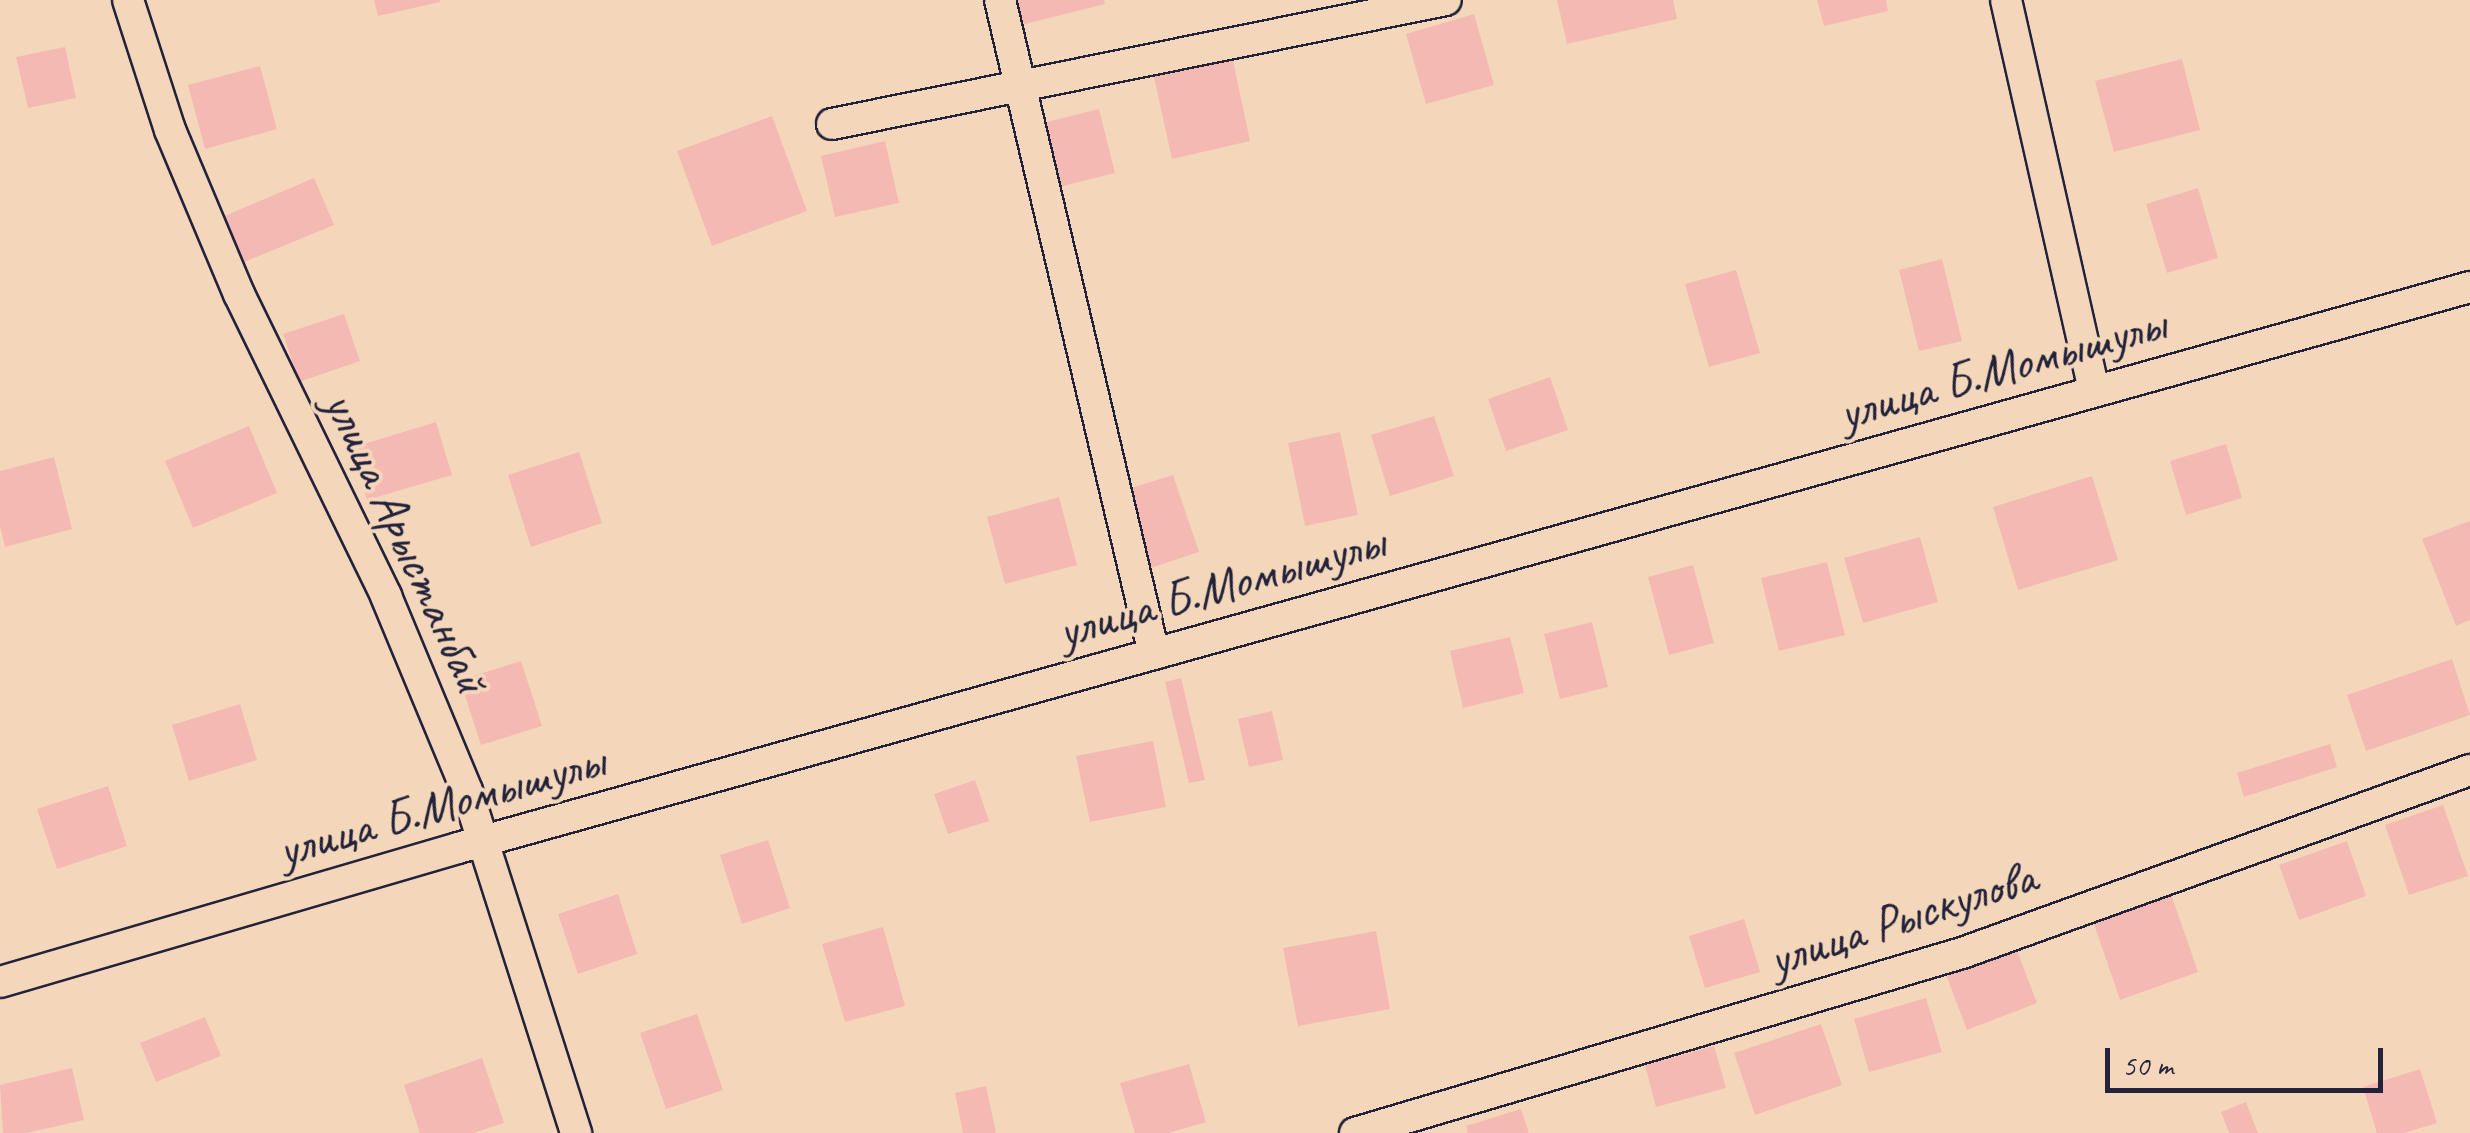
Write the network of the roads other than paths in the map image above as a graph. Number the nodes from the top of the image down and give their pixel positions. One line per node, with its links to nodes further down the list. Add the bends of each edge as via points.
1 (128, 0): 11 (street, улица Арыстанбай, via 178,148 239,294 386,596 466,791)
2 (1000, 0): 5 (street)
3 (1446, 0): 5 (street)
4 (2006, 0): 8 (street)
5 (1022, 88): 6 (street); 9 (street)
6 (832, 124)
7 (2470, 287): 8 (street, улица Б.Момышулы)
8 (2094, 392): 9 (street, улица Б.Момышулы)
9 (1154, 654): 11 (street, улица Б.Момышулы)
10 (2470, 770): 14 (street, улица Рыскулова, via 1962,953)
11 (479, 842): 12 (street, улица Б.Момышулы); 13 (street, улица Арыстанбай)
12 (0, 982)
13 (576, 1133)
14 (1355, 1133)

